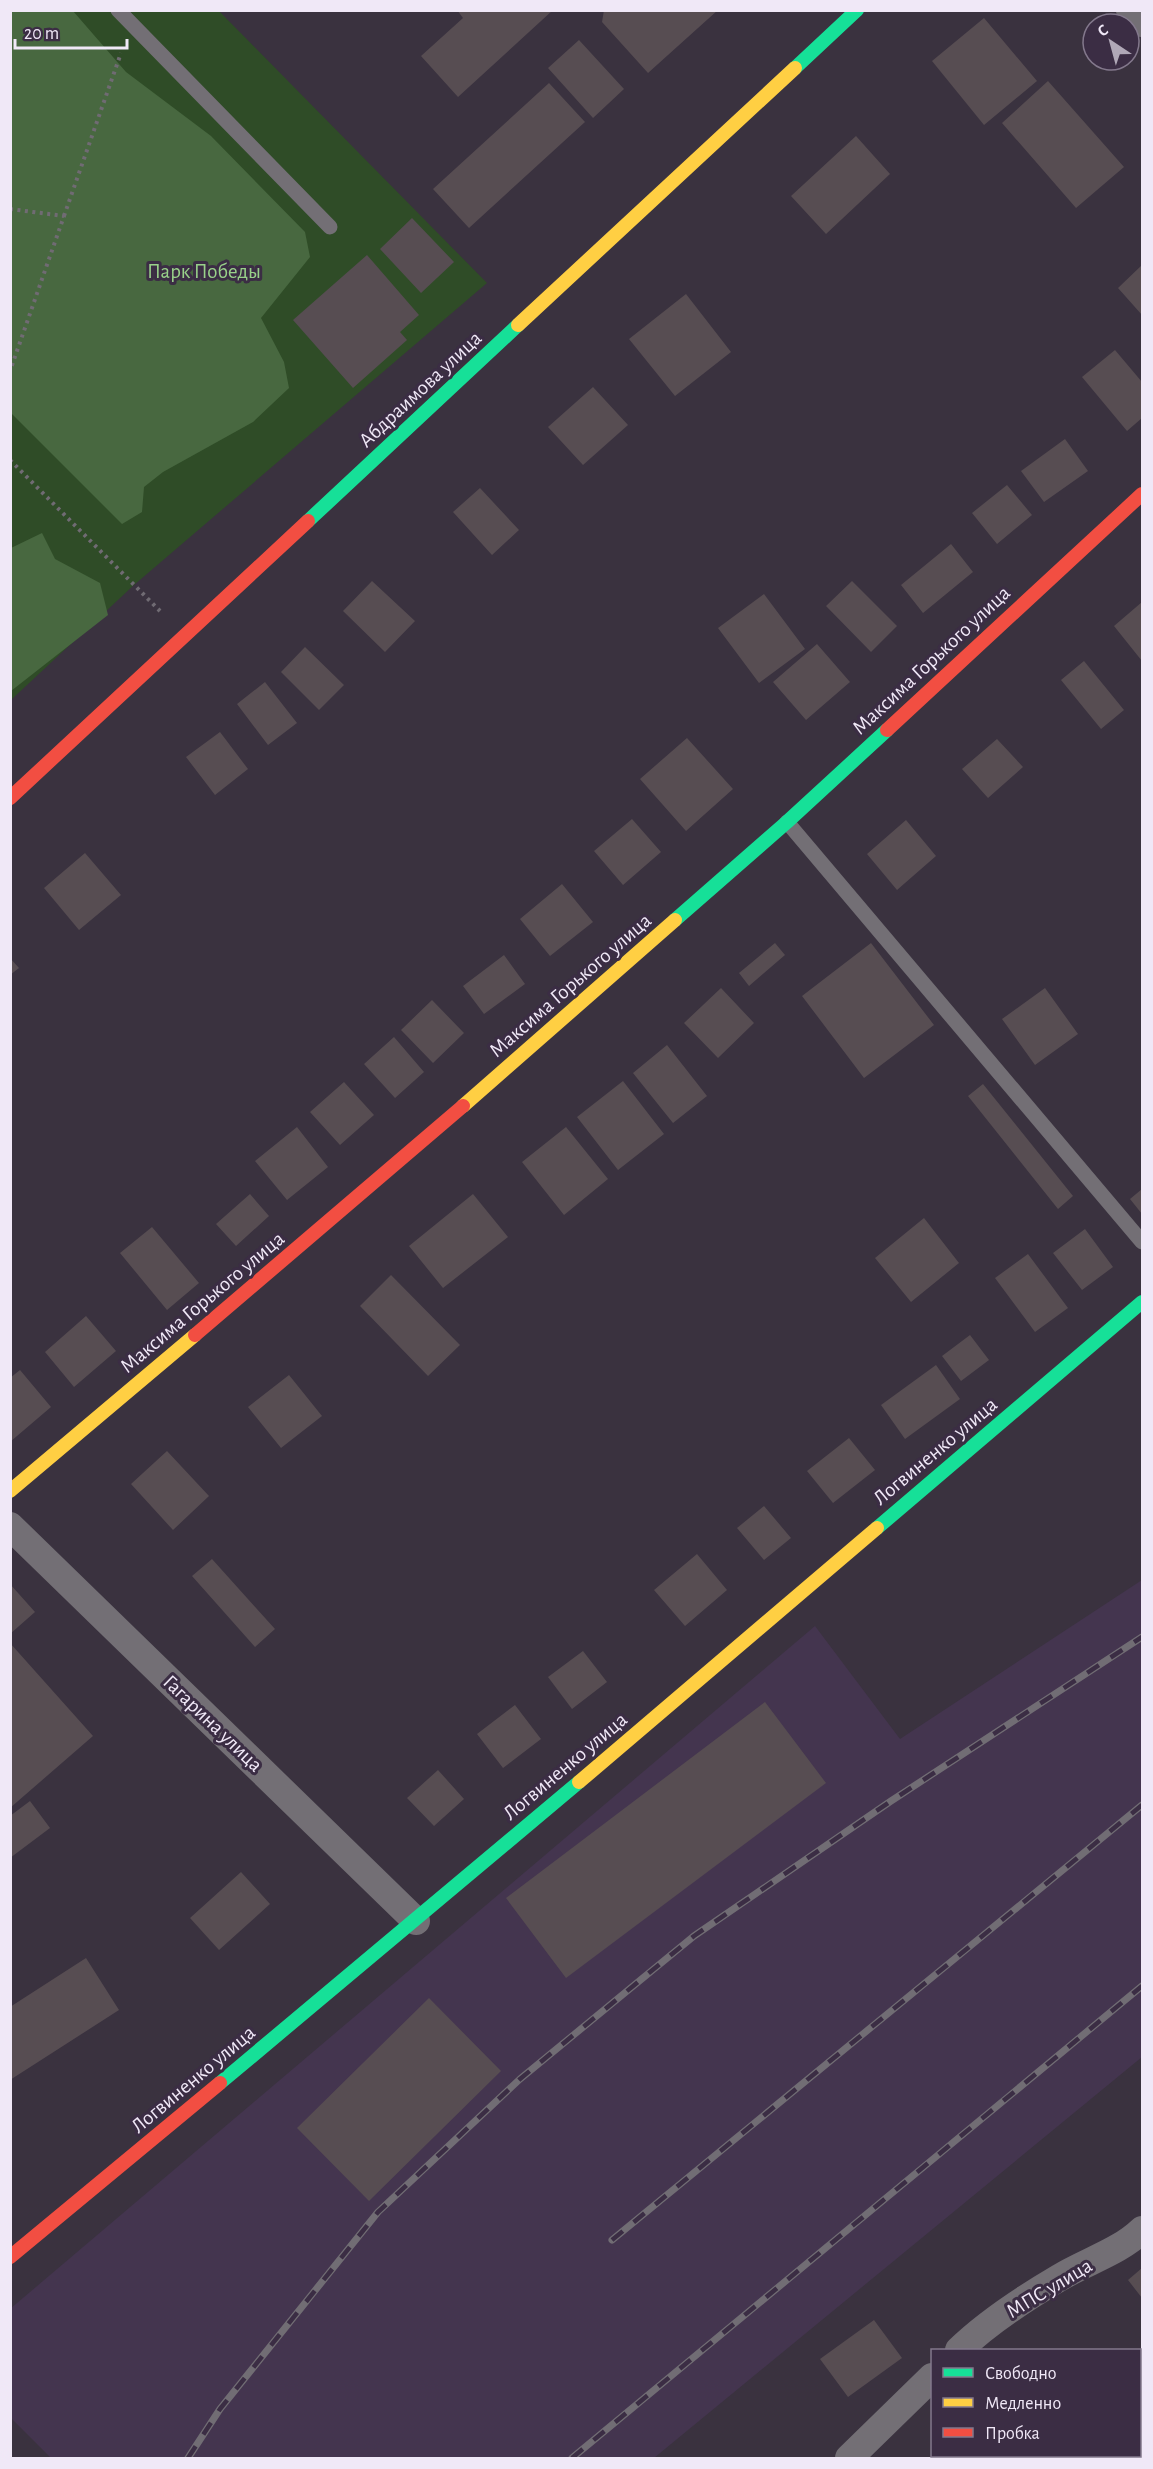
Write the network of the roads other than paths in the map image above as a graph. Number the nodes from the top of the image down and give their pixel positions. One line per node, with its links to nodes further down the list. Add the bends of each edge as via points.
1 (118, 10): 5 (lane)
2 (857, 10): 7 (street, Абдраимова улица)
3 (1131, 10): 4 (street)
4 (1143, 23)
5 (330, 227)
6 (1143, 494): 8 (street, Максима Горького улица)
7 (10, 798)
8 (787, 822): 9 (lane); 11 (street, Максима Горького улица, via 391,1170)
9 (1143, 1242)
10 (1143, 1302): 13 (street, Логвиненко улица)
11 (10, 1491)
12 (10, 1526): 13 (street, Гагарина улица)
13 (416, 1921): 15 (street, Логвиненко улица)
14 (1143, 2230): 16 (street, МПС улица, via 1129,2242 1060,2278 977,2333)
15 (10, 2258)
16 (960, 2349)
17 (929, 2380): 18 (street)
18 (849, 2458)

